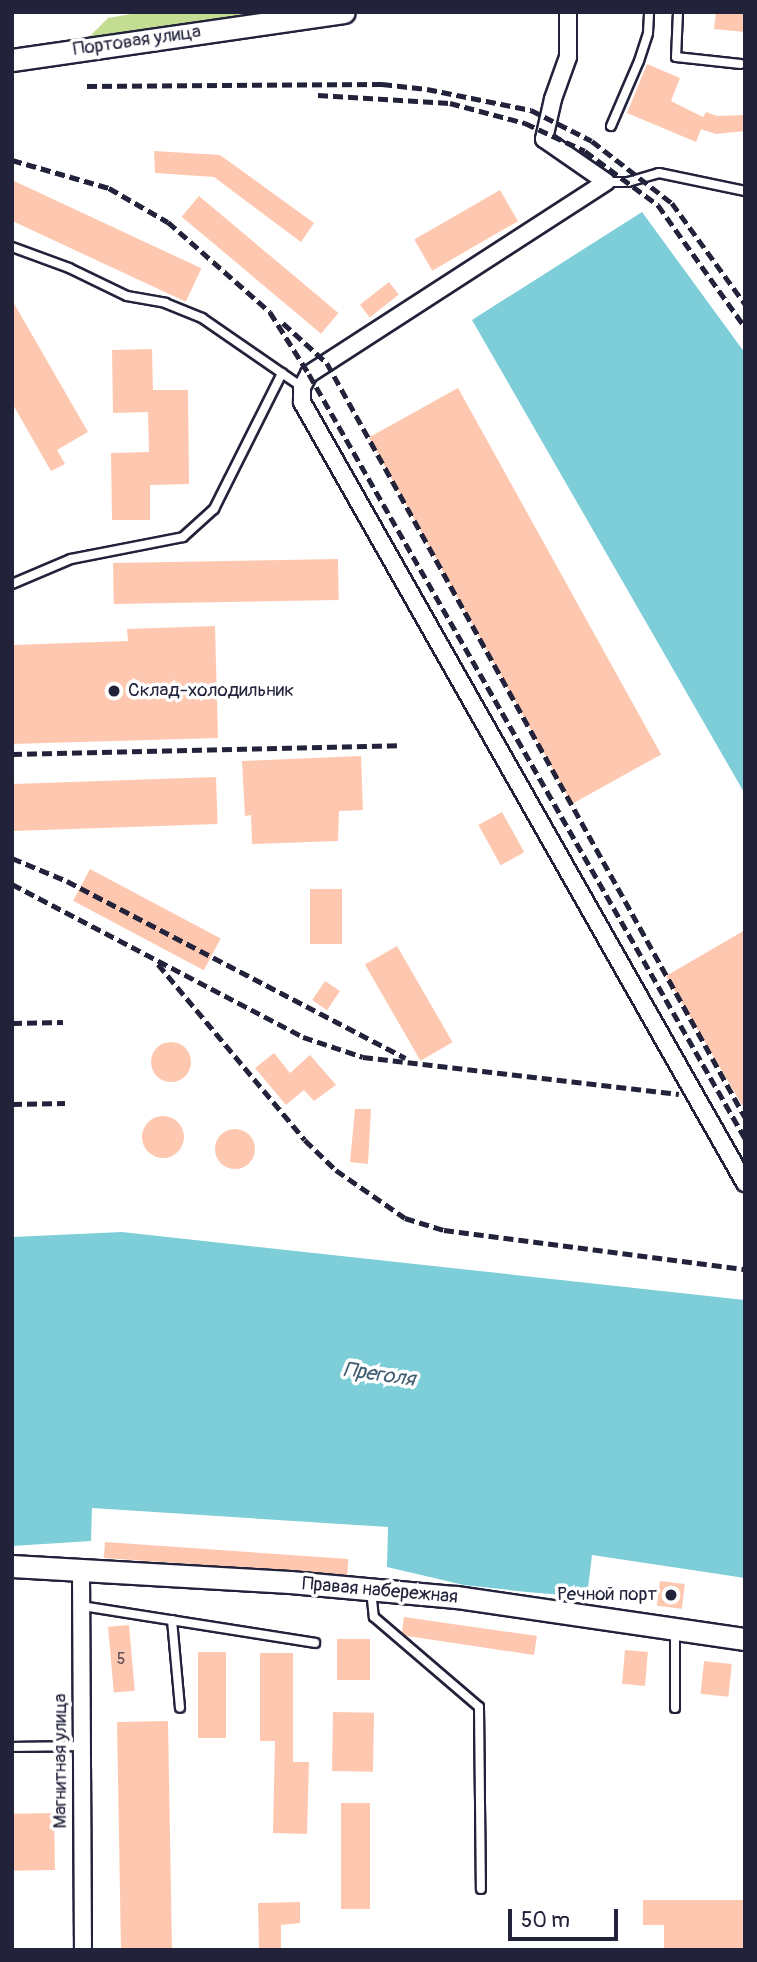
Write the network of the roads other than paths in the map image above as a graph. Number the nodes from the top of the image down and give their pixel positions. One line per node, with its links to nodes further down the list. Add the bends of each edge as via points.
1 (344, 12): 5 (main road, Портовая улица)
2 (568, 12): 8 (street, via 568,57 544,139)
3 (649, 12): 7 (lane, via 639,61)
4 (678, 12): 6 (lane, via 676,57)
5 (12, 60)
6 (741, 64)
7 (611, 126)
8 (606, 182): 9 (lane, via 628,182 659,173); 12 (street, via 309,374)
9 (745, 191)
10 (12, 247): 11 (lane, via 127,296 166,303 202,318)
11 (282, 373): 12 (lane); 13 (lane, via 214,509 183,537 72,559)
12 (302, 387): 14 (street, via 302,402)
13 (12, 584)
14 (745, 1183)
15 (12, 1566): 16 (main road, Правая набережная)
16 (81, 1571): 17 (main road, Правая набережная); 18 (street, Магнитная улица)
17 (371, 1590): 20 (main road, Правая набережная, via 456,1597); 27 (lane, via 374,1617 479,1707)
18 (82, 1606): 19 (lane); 25 (street, Магнитная улица)
19 (172, 1620): 22 (lane); 23 (lane)
20 (676, 1628): 21 (main road, Правая набережная); 24 (lane)
21 (745, 1639)
22 (316, 1643)
23 (180, 1708)
24 (675, 1708)
25 (81, 1746): 26 (lane); 28 (street, Магнитная улица)
26 (12, 1747)
27 (481, 1889)
28 (83, 1950)

